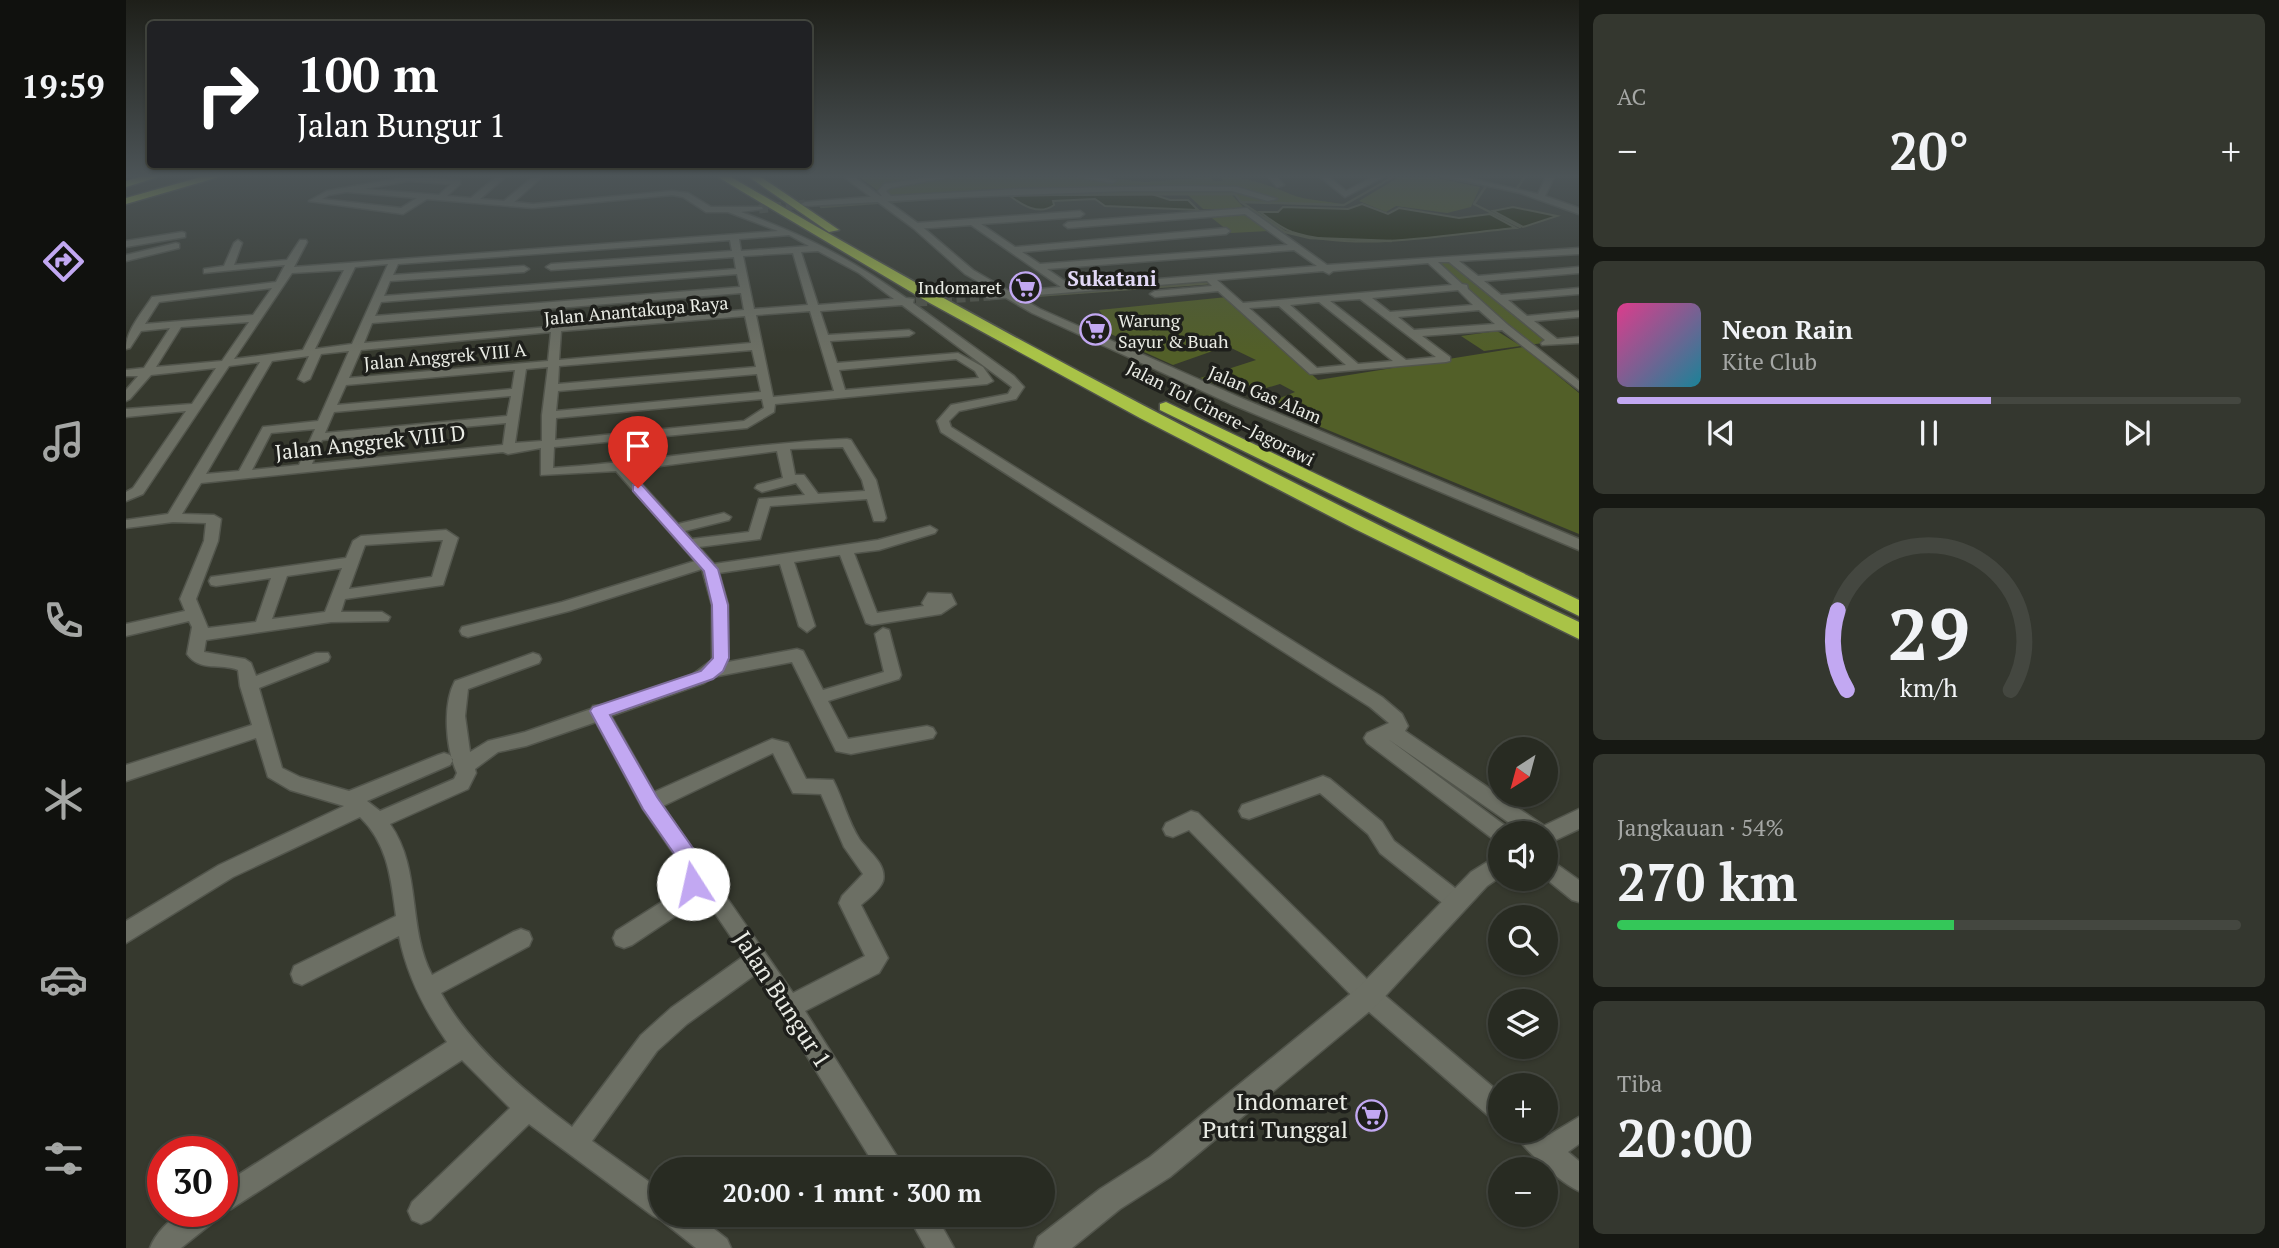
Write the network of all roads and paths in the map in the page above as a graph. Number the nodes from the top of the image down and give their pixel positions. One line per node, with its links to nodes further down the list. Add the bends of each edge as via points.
1 (175, 235): 16 (street)
2 (760, 235): 12 (street)
3 (796, 235): 19 (street)
4 (822, 235): 154 (highway, Jalan Tol Cinere–Jagorawi, via 1020,348)
5 (843, 235): 146 (highway, Jalan Tol Cinere–Jagorawi, via 1022,334)
6 (926, 235): 57 (street, Jalan Gas Alam, via 959,264)
7 (992, 235): 22 (street)
8 (1079, 235): 14 (street)
9 (1165, 235): 14 (street)
10 (1233, 235): 23 (street)
11 (1280, 235): 18 (street)
12 (734, 237): 21 (street); 26 (street)
13 (303, 242): 37 (street)
14 (1086, 242): 22 (street); 31 (street)
15 (238, 243): 38 (street)
16 (126, 244)
17 (176, 246): 28 (street)
18 (1296, 247): 23 (street); 40 (street)
19 (818, 248): 20 (street); 64 (street)
20 (796, 249): 26 (street); 69 (street)
21 (552, 250): 24 (street); 35 (street)
22 (1014, 250): 36 (street)
23 (1253, 250): 27 (street)
24 (527, 251): 29 (street); 39 (street)
25 (1579, 251): 30 (street)
26 (737, 254): 35 (street); 42 (street)
27 (1176, 257): 31 (street); 33 (street)
28 (126, 258)
29 (394, 261): 34 (street); 45 (street)
30 (1453, 261): 32 (street); 47 (street)
31 (1107, 262): 36 (street)
32 (1429, 262): 40 (street); 51 (street)
33 (1185, 264)
34 (349, 267): 37 (street); 90 (street)
35 (551, 267): 49 (street)
36 (1040, 267): 53 (street)
37 (289, 268): 38 (street); 48 (street)
38 (228, 269): 41 (street)
39 (524, 269): 45 (street); 50 (street)
40 (1328, 270): 46 (street)
41 (207, 271)
42 (741, 271): 44 (street); 52 (street)
43 (1579, 271): 47 (street)
44 (699, 274): 49 (street); 55 (street)
45 (386, 278): 61 (street)
46 (1208, 279): 53 (street); 56 (street); 66 (street)
47 (1476, 279): 60 (street)
48 (281, 284): 73 (street); 78 (street, via 156,299)
49 (551, 285): 50 (street); 65 (street)
50 (521, 287): 61 (street); 67 (street)
51 (1464, 287): 58 (street); 68 (street)
52 (745, 290): 55 (street); 72 (street)
53 (1072, 291): 57 (street)
54 (1579, 291): 60 (street)
55 (702, 294): 65 (street)
56 (1155, 294)
57 (1009, 296): 59 (street); 137 (street, Jalan Gas Alam, via 1137,358)
58 (1363, 296): 62 (street); 71 (street)
59 (990, 298)
60 (1499, 298): 74 (street)
61 (377, 299): 75 (street)
62 (1321, 299): 63 (street); 92 (street)
63 (1282, 303): 66 (street); 97 (street)
64 (913, 304): 69 (street, Jalan Anantakupa Raya); 164 (street, via 1017,385 1007,400 951,410 943,421 951,435 1376,702 1396,719 1399,727)
65 (550, 305): 67 (street)
66 (1241, 306): 97 (street, via 1314,372)
67 (517, 307): 75 (street); 82 (street)
68 (1482, 307): 71 (street); 77 (street)
69 (816, 310): 72 (street, Jalan Anantakupa Raya); 83 (street)
70 (1579, 314): 74 (street)
71 (1390, 315): 81 (street)
72 (751, 316): 80 (street, Jalan Anantakupa Raya); 88 (street)
73 (255, 318): 76 (street); 94 (street)
74 (1524, 319): 85 (street)
75 (369, 320): 89 (street)
76 (178, 324): 78 (street); 99 (street)
77 (1504, 327): 81 (street); 86 (street)
78 (137, 328): 87 (street)
79 (909, 332): 83 (street)
80 (556, 333): 82 (street, Jalan Anantakupa Raya); 93 (street)
81 (1413, 333): 92 (street, via 1446,359)
82 (512, 336): 89 (street, Jalan Anantakupa Raya)
83 (824, 338): 96 (street)
84 (1579, 340): 85 (street)
85 (1554, 342): 86 (street)
86 (1526, 345): 103 (street)
87 (126, 346)
88 (757, 346): 93 (street, Jalan Anggrek VIII A); 98 (street)
89 (355, 349): 90 (street, Jalan Anantakupa Raya); 102 (street)
90 (312, 353): 91 (street, Jalan Anantakupa Raya); 101 (street)
91 (269, 357): 94 (street, Jalan Anantakupa Raya); 124 (street)
92 (1403, 363): 97 (street)
93 (553, 365): 95 (street, Jalan Anggrek VIII A); 104 (street)
94 (224, 366): 99 (street, Jalan Anantakupa Raya); 109 (street)
95 (521, 367): 102 (street, Jalan Anggrek VIII A); 105 (street)
96 (831, 367): 106 (street); 106 (street, via 958,356 979,369 987,381)
97 (1356, 368)
98 (762, 370): 104 (street); 108 (street)
99 (148, 372): 100 (street, Jalan Anantakupa Raya); 107 (street)
100 (126, 373)
101 (304, 379)
102 (341, 382): 110 (street)
103 (1577, 383)
104 (551, 388): 112 (street)
105 (517, 392): 110 (street); 113 (street)
106 (841, 394): 108 (street)
107 (126, 397)
108 (768, 402): 112 (street); 115 (street)
109 (197, 407): 111 (street); 128 (street, via 138,491)
110 (330, 409): 114 (street)
111 (126, 413)
112 (548, 415): 117 (street)
113 (513, 419): 116 (street); 119 (street)
114 (323, 424): 116 (street); 123 (street, via 267,430)
115 (742, 426): 117 (street, Jalan Anggrek VIII D); 120 (street)
116 (318, 437): 122 (street)
117 (545, 446): 119 (street, Jalan Anggrek VIII D); 121 (street, via 546,472)
118 (783, 447): 120 (street); 125 (street); 127 (street, via 850,444)
119 (508, 450): 122 (street, Jalan Anggrek VIII D)
120 (746, 450): 121 (street)
121 (619, 467): 134 (street)
122 (303, 470): 123 (street, Jalan Anggrek VIII D)
123 (243, 475): 124 (street, Jalan Anggrek VIII D)
124 (199, 479): 131 (street)
125 (790, 480): 126 (street); 129 (street, via 799,478)
126 (762, 488)
127 (872, 495): 129 (street); 132 (street)
128 (128, 496)
129 (814, 500): 136 (street, via 764,502 756,535)
130 (724, 517): 134 (street)
131 (173, 518): 133 (street); 147 (street, via 210,517 216,522 190,590)
132 (879, 518)
133 (126, 524)
134 (674, 529): 136 (street)
135 (930, 530): 138 (street)
136 (687, 544): 141 (street)
137 (1579, 545)
138 (845, 550): 139 (street); 145 (street, via 872,619)
139 (786, 559): 141 (street); 151 (street)
140 (351, 562): 142 (street); 144 (street); 144 (street, via 363,540 451,538 439,581)
141 (708, 566): 153 (street); 159 (street, via 718,593 721,647 720,663)
142 (281, 572): 143 (street); 150 (street)
143 (216, 582)
144 (340, 595): 148 (street)
145 (937, 608)
146 (1579, 609)
147 (194, 614): 152 (street); 156 (street, via 200,622)
148 (331, 617): 149 (street); 150 (street)
149 (382, 617)
150 (264, 624): 156 (street)
151 (807, 626)
152 (126, 630)
153 (468, 631)
154 (1579, 631)
155 (883, 634): 161 (street, via 893,675)
156 (199, 635): 160 (street, via 197,657 243,664)
157 (322, 657): 160 (street)
158 (533, 659): 167 (street, via 461,685 456,694)
159 (713, 671): 161 (street, via 797,655); 162 (street)
160 (248, 686): 163 (street)
161 (818, 698): 165 (street, via 837,741 845,747)
162 (599, 711): 167 (street, via 486,749); 170 (street, Jalan Bungur 1)
163 (262, 729): 168 (street); 169 (street, via 272,768 279,777)
164 (1392, 731): 174 (street); 175 (street, via 1373,738)
165 (927, 733)
166 (444, 760): 169 (street)
167 (464, 768): 173 (street, via 465,779 455,789)
168 (126, 772)
169 (357, 803): 173 (street); 184 (street, via 226,871)
170 (650, 803): 180 (street, Jalan Bungur 1); 191 (street, via 772,746 782,748 800,787 826,786 854,846 873,872 873,880 849,903 877,958 872,965)
171 (1250, 811): 182 (street, via 1323,784 1375,828 1387,847)
172 (1579, 818): 177 (street)
173 (378, 821): 183 (street, via 394,848)
174 (1522, 821)
175 (1488, 824)
176 (1173, 829): 190 (street, via 1191,819)
177 (1558, 829)
178 (1488, 874): 182 (street)
179 (1558, 875): 181 (street)
180 (704, 881): 185 (street); 187 (street, Jalan Bungur 1)
181 (1579, 892)
182 (1457, 902): 190 (street)
183 (405, 922): 188 (street); 189 (street)
184 (126, 933)
185 (623, 935)
186 (521, 939): 189 (street)
187 (759, 959): 191 (street, Jalan Bungur 1); 196 (street, via 649,1043)
188 (302, 974)
189 (427, 989): 192 (street)
190 (1368, 996): 193 (street); 210 (street, via 1160,1167 1110,1199)
191 (790, 1006): 199 (street, Jalan Bungur 1)
192 (465, 1044): 194 (street); 201 (street)
193 (1488, 1100)
194 (529, 1107): 196 (street); 203 (street)
195 (1579, 1129): 198 (street)
196 (575, 1143): 202 (street)
197 (1539, 1143): 198 (street)
198 (1548, 1151): 200 (street)
199 (884, 1157)
200 (1579, 1178)
201 (238, 1190)
202 (649, 1197)
203 (421, 1211)
204 (185, 1227): 207 (street)
205 (690, 1227): 208 (street)
206 (928, 1227): 209 (street)
207 (163, 1248)
208 (718, 1248)
209 (941, 1248)
210 (1049, 1248)

